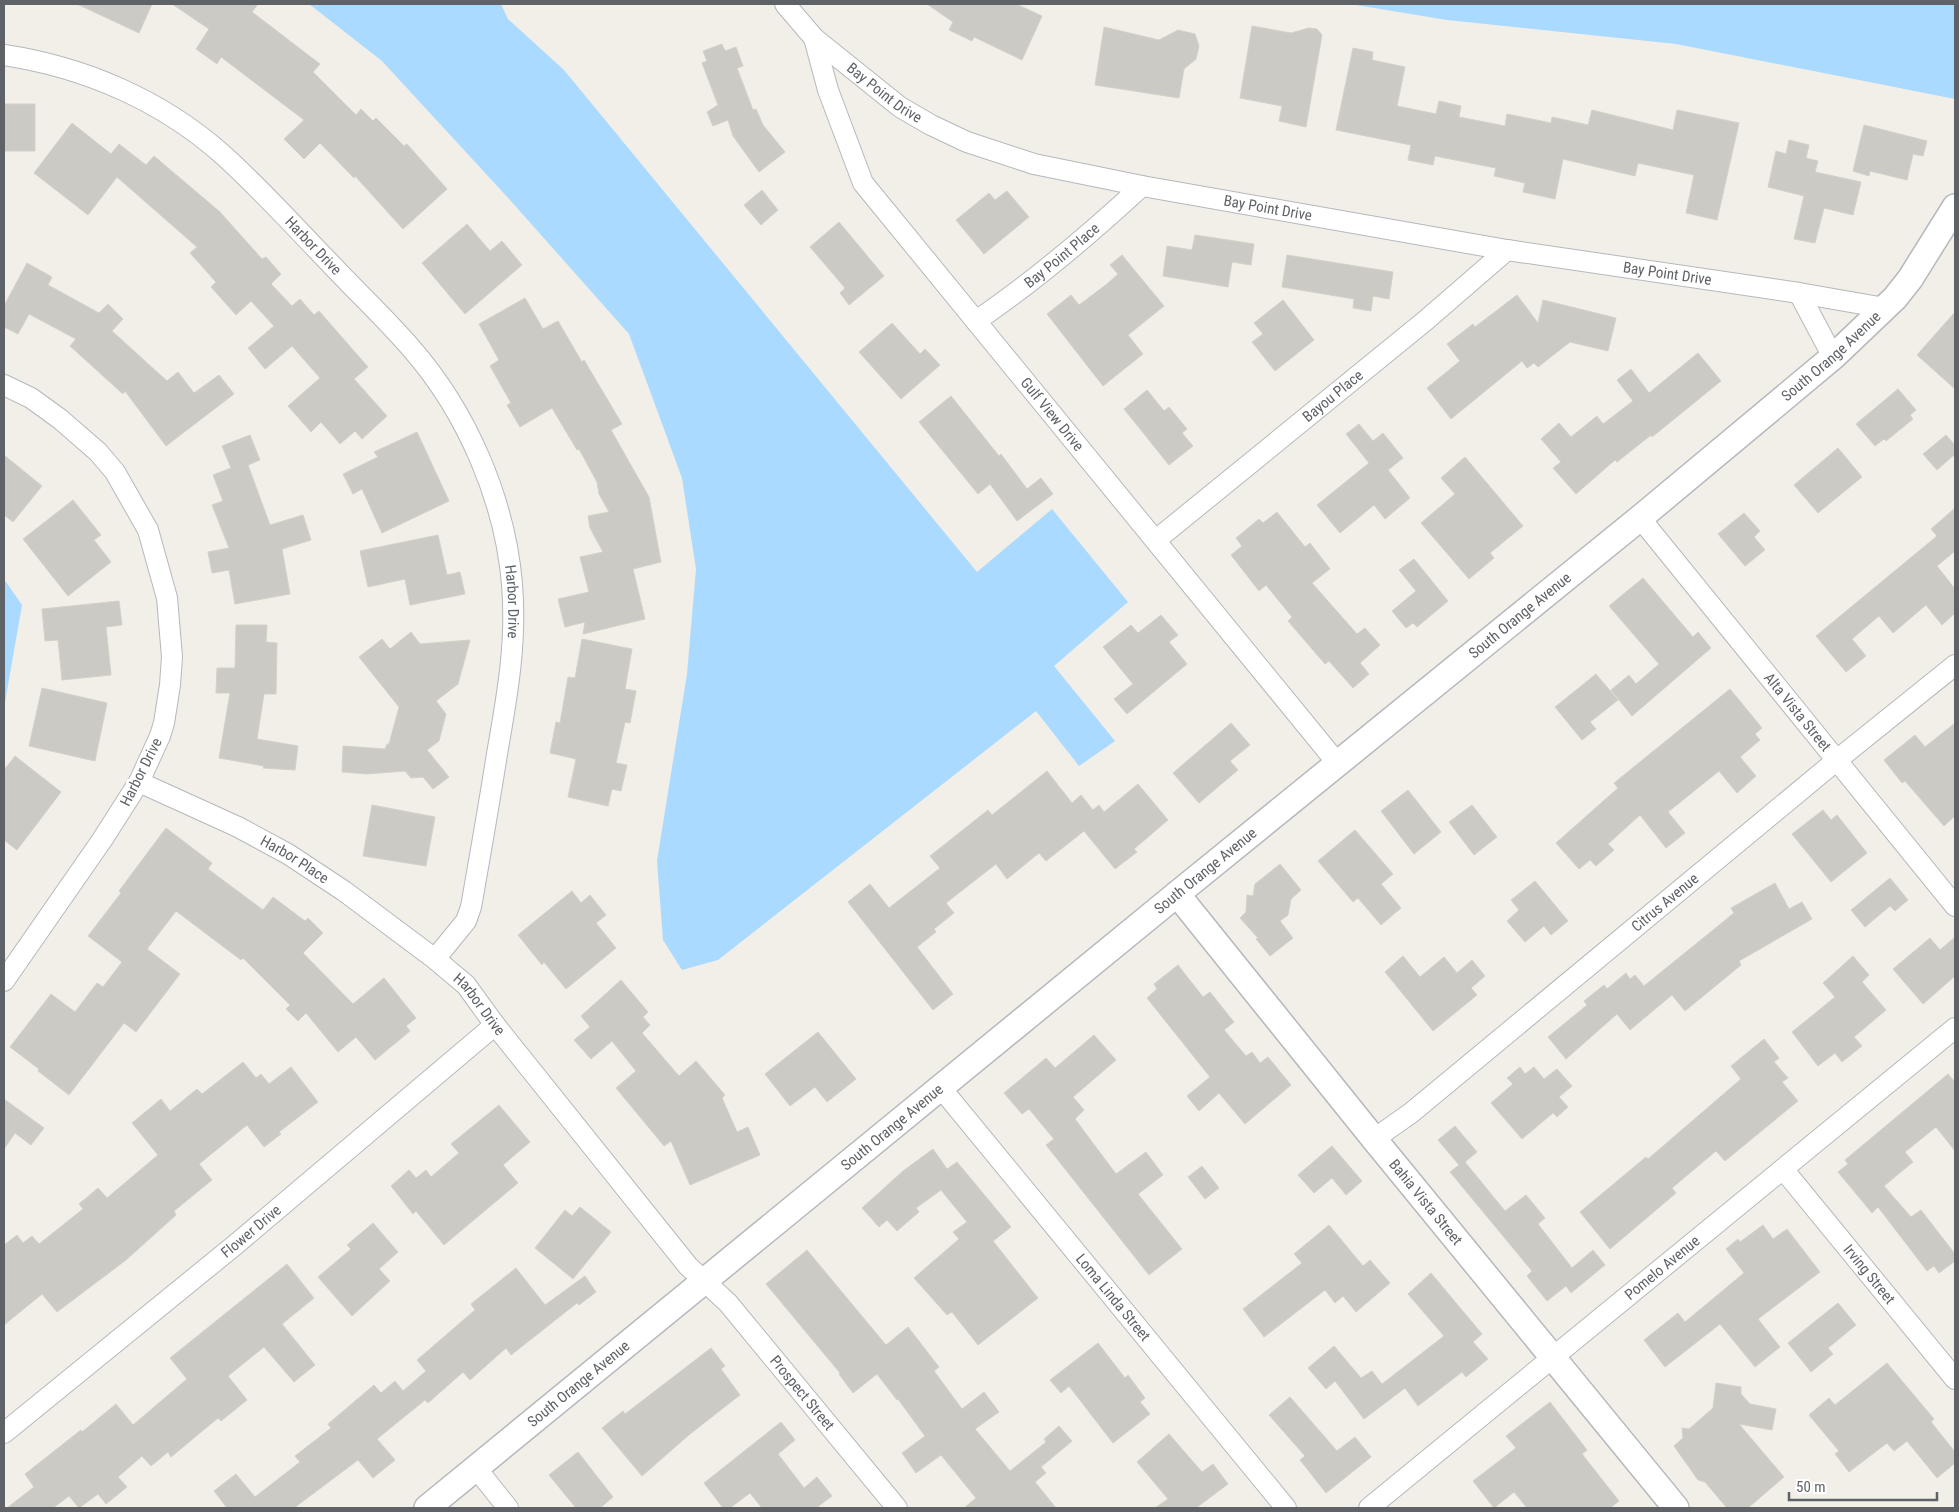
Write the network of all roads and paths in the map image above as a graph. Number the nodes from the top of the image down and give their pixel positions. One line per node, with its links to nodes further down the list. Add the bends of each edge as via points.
1 (785, 4): 2 (street, Bay Point Drive)
2 (814, 38): 4 (street, Bay Point Drive, via 900,107 967,142 1034,164); 9 (street, Gulf View Drive, via 828,90 863,183)
3 (4, 55): 20 (street, Harbor Drive, via 32,59 110,83 169,115 222,153 412,348 465,428 501,521 512,584 514,626 511,674 471,907 466,922)
4 (1142, 186): 6 (street, Bay Point Drive); 9 (street, Bay Point Place, via 1103,222 1002,304)
5 (1955, 207): 8 (street, South Orange Avenue, via 1910,279)
6 (1507, 250): 7 (street, Bay Point Drive); 13 (street, Bayou Place)
7 (1800, 293): 8 (street, Bay Point Drive); 10 (street)
8 (1885, 308): 10 (street, South Orange Avenue)
9 (976, 321): 13 (street, Gulf View Drive)
10 (1833, 357): 12 (street, South Orange Avenue)
11 (4, 385): 17 (street, Harbor Drive, via 31,398 98,452 115,472 148,530 167,598 172,657 164,723)
12 (1640, 518): 15 (street, Alta Vista Street); 16 (street, South Orange Avenue)
13 (1156, 540): 16 (street, Gulf View Drive)
14 (1955, 665): 15 (street, Citrus Avenue)
15 (1837, 760): 19 (street, Alta Vista Street); 25 (street, Citrus Avenue, via 1410,1113)
16 (1338, 764): 18 (street, South Orange Avenue)
17 (139, 782): 20 (street, Harbor Place, via 238,827 288,854); 21 (street, Harbor Drive)
18 (1177, 894): 24 (street, South Orange Avenue); 25 (street, Bahia Vista Street)
19 (1955, 906)
20 (435, 959): 22 (street, Harbor Drive, via 466,985)
21 (4, 981)
22 (495, 1025): 27 (street, Harbor Drive, via 688,1266); 30 (street, Flower Drive, via 235,1245)
23 (1955, 1028): 26 (street, Pomelo Avenue)
24 (941, 1088): 27 (street, South Orange Avenue); 35 (street, Loma Linda Street)
25 (1374, 1139): 28 (street, Bahia Vista Street)
26 (1783, 1169): 28 (street, Pomelo Avenue); 29 (street, Irving Street)
27 (706, 1280): 31 (street, South Orange Avenue); 34 (street, Prospect Street)
28 (1553, 1358): 36 (street, Pomelo Avenue); 37 (street, Bahia Vista Street)
29 (1955, 1380)
30 (4, 1433)
31 (476, 1468): 32 (street, South Orange Avenue); 33 (street)
32 (427, 1508)
33 (508, 1508)
34 (897, 1508)
35 (1286, 1508)
36 (1369, 1508)
37 (1676, 1508)

